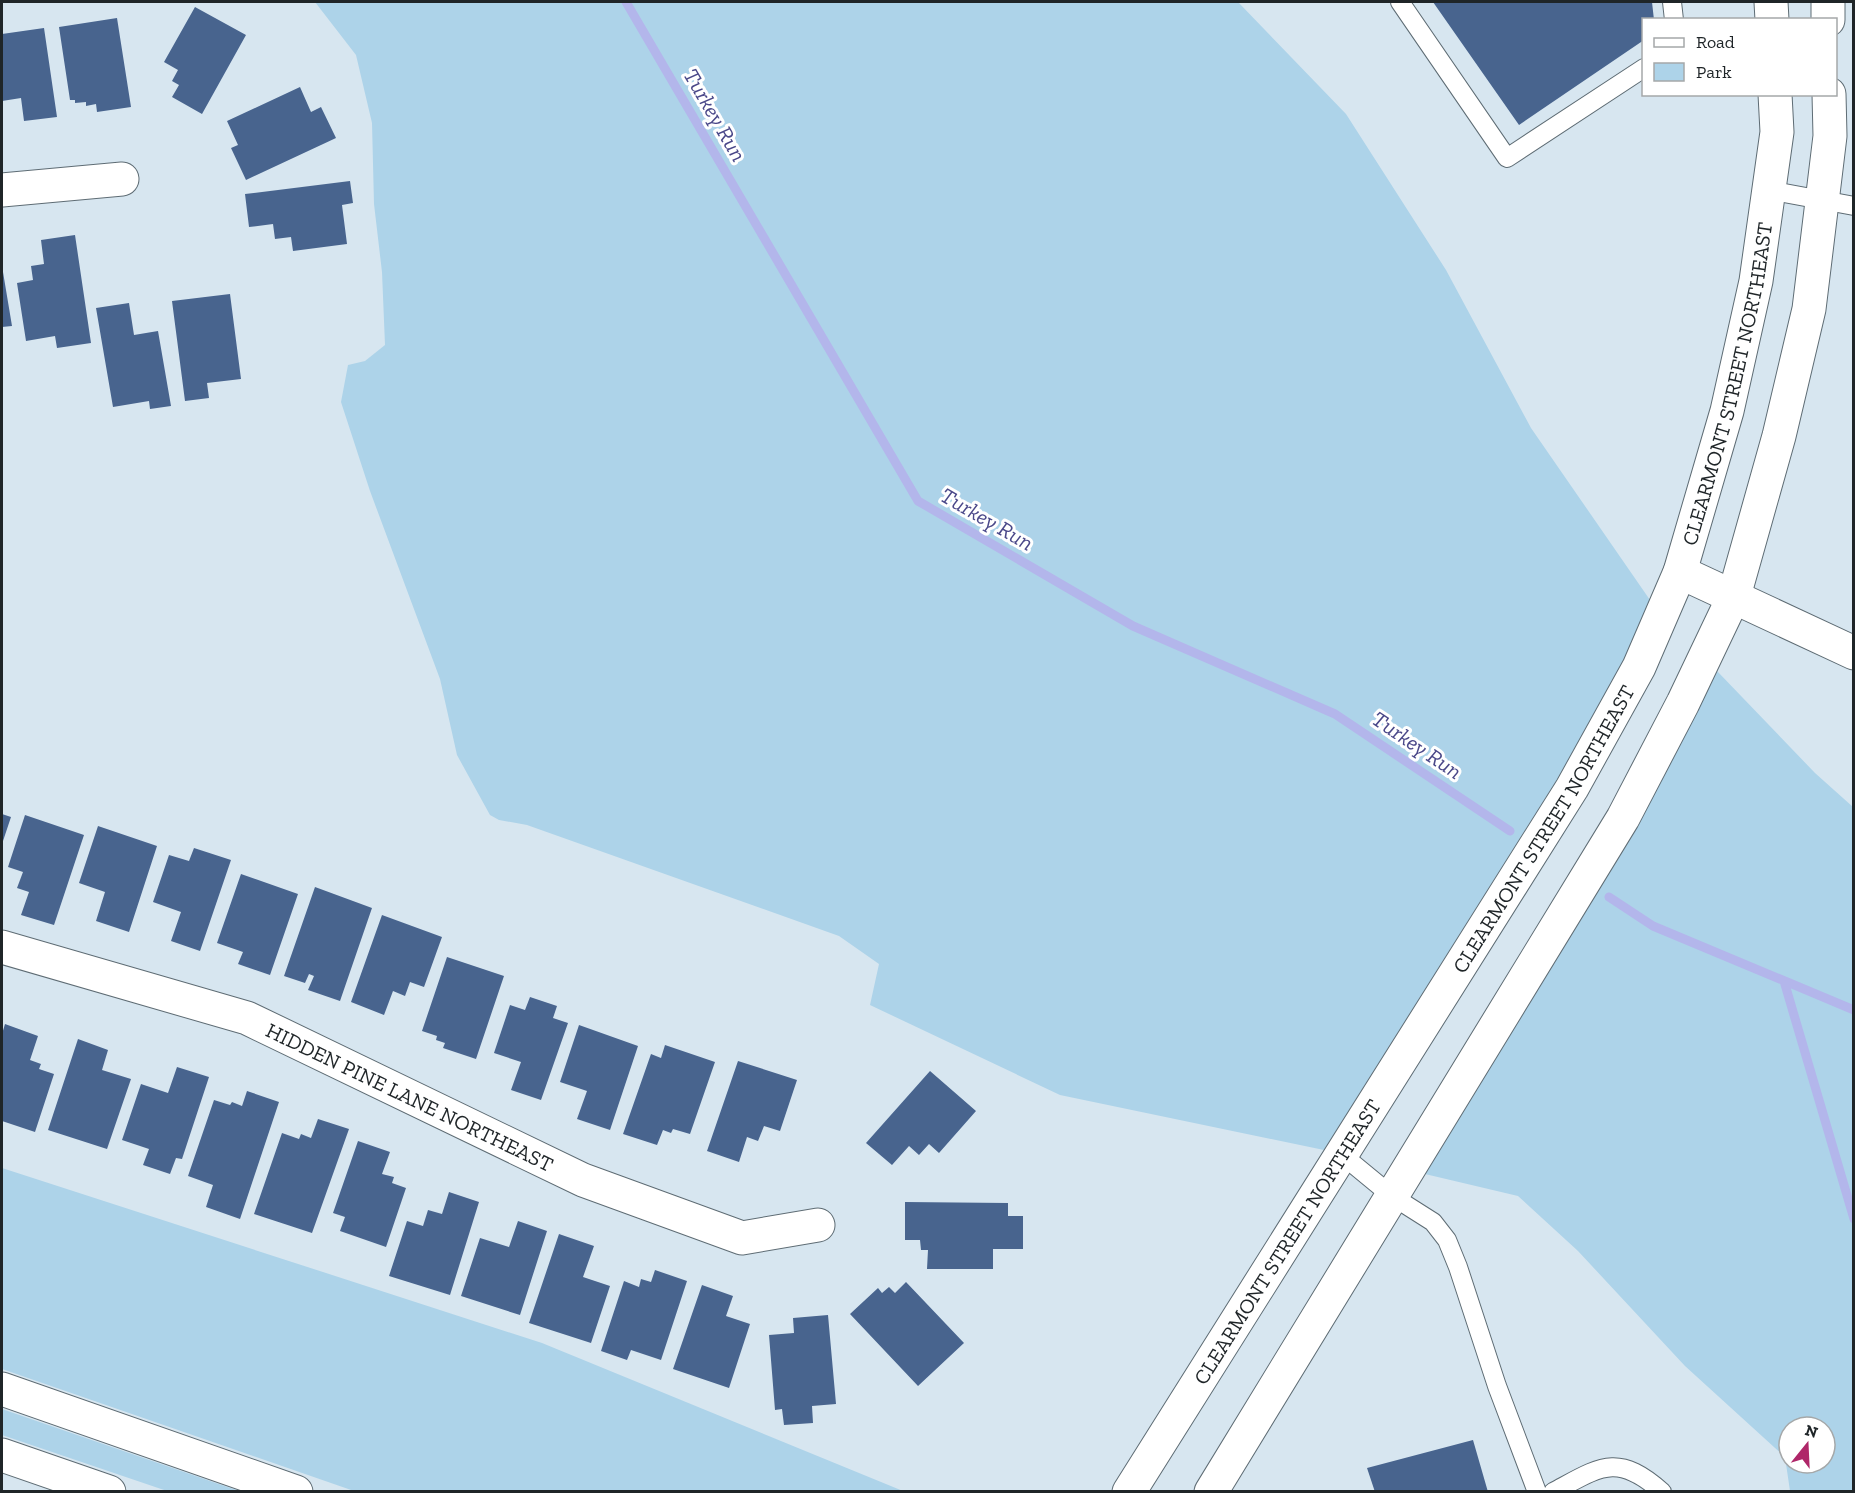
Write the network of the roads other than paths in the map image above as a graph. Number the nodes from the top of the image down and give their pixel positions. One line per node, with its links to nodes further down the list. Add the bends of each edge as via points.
1 (1400, 2): 8 (lane, via 1507,158)
2 (1672, 2): 5 (lane)
3 (1771, 2): 6 (street)
4 (1828, 2): 7 (street)
5 (1674, 18)
6 (1772, 18)
7 (1828, 18)
8 (1642, 69)
9 (1775, 96): 13 (street, CLEARMONT STREET NORTHEAST, via 1777,132)
10 (1829, 96): 14 (street)
11 (122, 179): 12 (street)
12 (2, 190)
13 (1768, 190): 14 (lane); 15 (street, CLEARMONT STREET NORTHEAST, via 1756,281 1727,411)
14 (1838, 203): 16 (street)
15 (1680, 572): 16 (street); 19 (street, CLEARMONT STREET NORTHEAST, via 1639,668 1572,788)
16 (1734, 596): 17 (street); 20 (street, via 1623,818)
17 (1854, 653)
18 (2, 947): 21 (street, HIDDEN PINE LANE NORTHEAST, via 248,1018 584,1180 742,1238)
19 (1341, 1154): 20 (lane); 26 (street, CLEARMONT STREET NORTHEAST)
20 (1392, 1196): 27 (street); 28 (lane, via 1433,1222 1447,1240)
21 (818, 1225)
22 (2, 1389): 25 (street)
23 (2, 1455): 24 (street)
24 (109, 1491)
25 (296, 1491)
26 (1129, 1491)
27 (1211, 1491)
28 (1537, 1491)
29 (1553, 1491): 30 (lane, via 1594,1471 1617,1466 1640,1474)
30 (1662, 1491)

